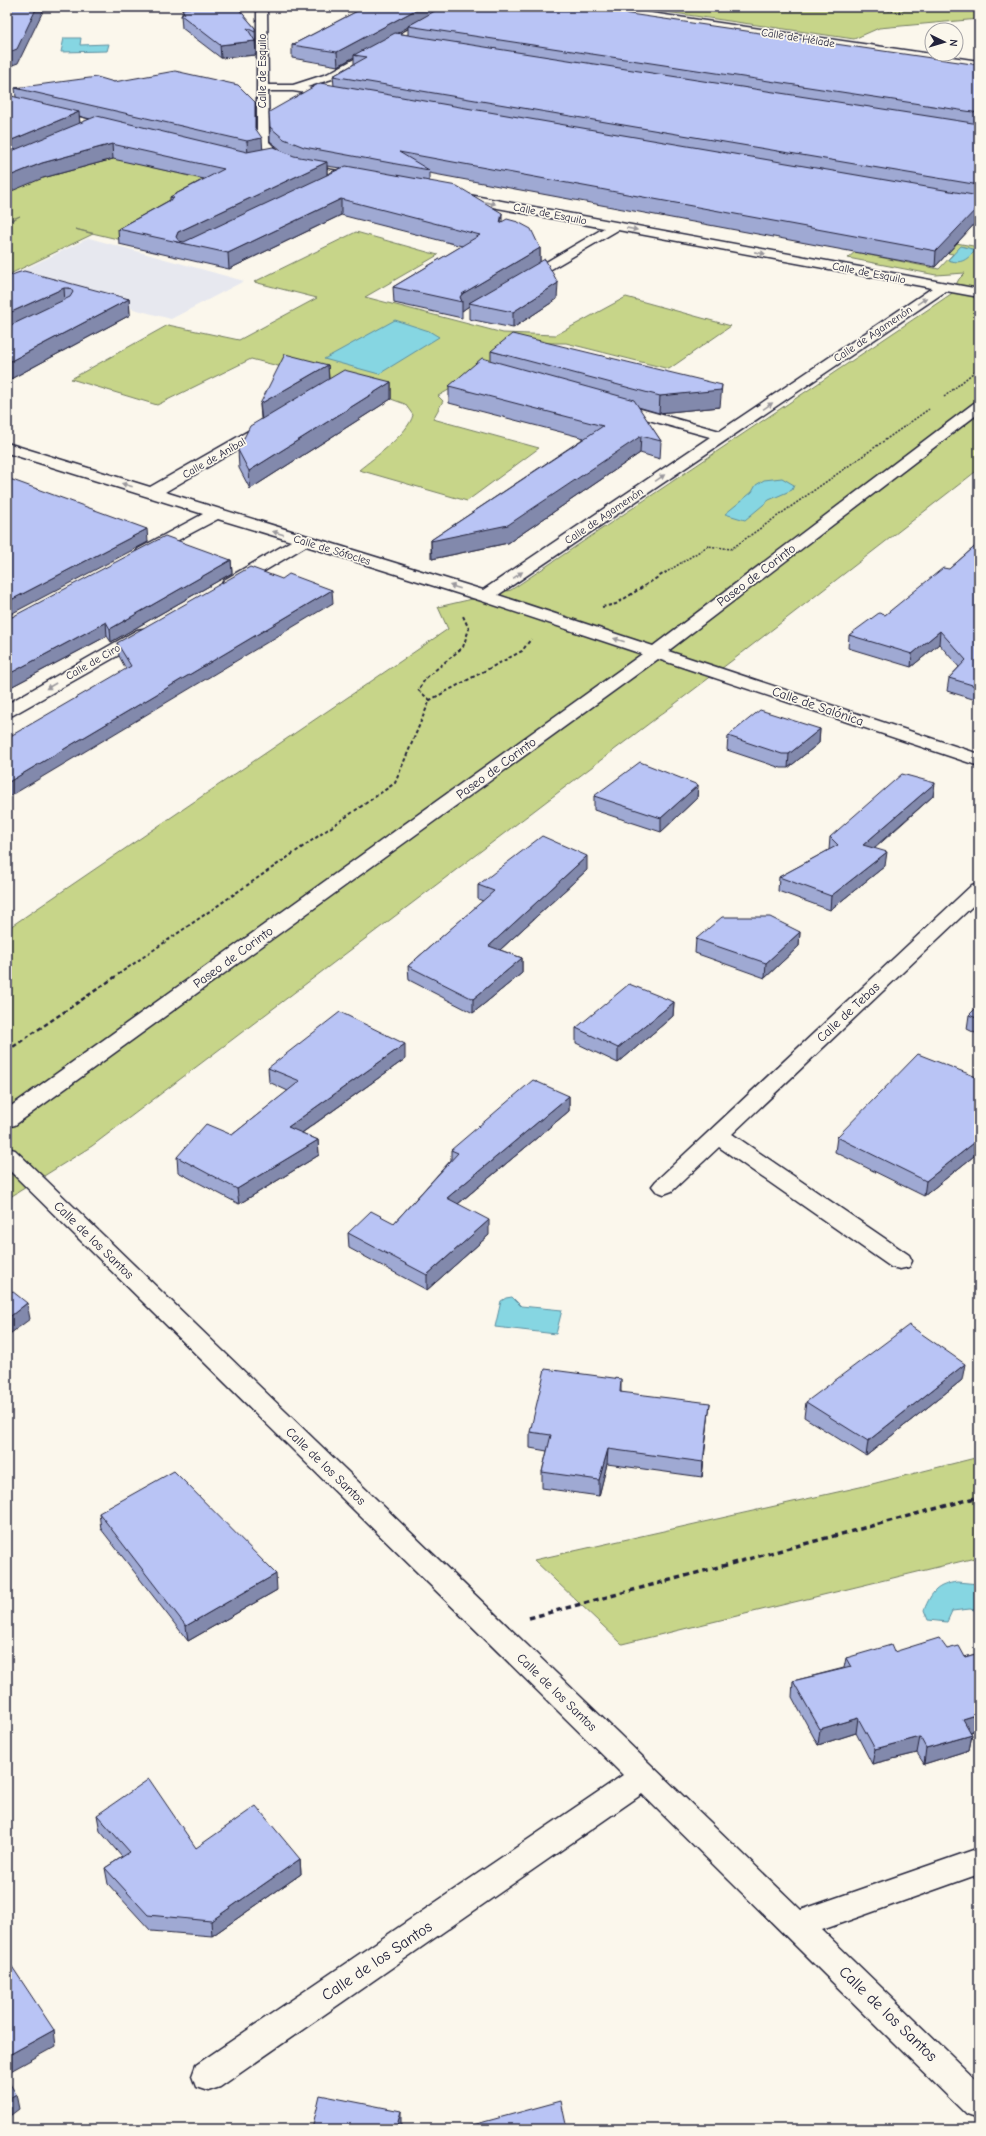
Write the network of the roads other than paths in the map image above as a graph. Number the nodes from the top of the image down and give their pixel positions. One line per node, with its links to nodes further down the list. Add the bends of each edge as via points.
1 (262, 7): 7 (street, Calle de Esquilo)
2 (616, 11): 6 (street, Calle de Hélade)
3 (445, 13): 4 (street)
4 (395, 42): 5 (street); 8 (street, via 331,76)
5 (410, 44)
6 (979, 64)
7 (262, 88): 8 (street); 14 (street, Calle de Esquilo, via 263,143)
8 (293, 88): 9 (street)
9 (347, 97)
10 (7, 104): 11 (street)
11 (97, 125): 12 (street); 13 (street)
12 (128, 132)
13 (76, 134)
14 (275, 156): 15 (street); 16 (street, Calle de Esquilo, via 291,164)
15 (260, 159)
16 (344, 176): 17 (street, Calle de Esquilo); 18 (street)
17 (374, 181)
18 (326, 184)
19 (444, 194): 20 (street, Calle de Esquilo, one-way to 20)
20 (616, 226): 21 (street); 22 (street, Calle de Esquilo, one-way to 22)
21 (515, 286)
22 (943, 287): 23 (street, Calle de Esquilo); 27 (street, Calle de Agamenón, one-way to 22)
23 (979, 293)
24 (602, 403): 27 (street)
25 (979, 406): 38 (street, Paseo de Corinto)
26 (282, 417): 31 (street, Calle de Aníbal)
27 (723, 436): 36 (street, Calle de Agamenón, one-way to 27)
28 (7, 448): 29 (street, Calle de Sófocles)
29 (25, 453): 30 (street); 31 (street, Calle de Sófocles, one-way to 29)
30 (7, 462)
31 (152, 493): 32 (street, Calle de Sófocles)
32 (214, 514): 33 (street, Calle de Sófocles, one-way to 32); 34 (street)
33 (304, 541): 35 (street); 36 (street, Calle de Sófocles, one-way to 33)
34 (132, 558)
35 (215, 592)
36 (481, 595): 38 (street, Calle de Sófocles, one-way to 36)
37 (154, 627): 39 (street, Calle de Ciro, one-way to 39)
38 (656, 652): 40 (street, Calle de Salónica); 42 (street, Paseo de Corinto)
39 (7, 712)
40 (979, 760)
41 (979, 889): 43 (street, Calle de Tebas)
42 (7, 1120)
43 (718, 1135): 45 (street, Calle de Tebas); 46 (street)
44 (7, 1155): 47 (street, Calle de los Santos)
45 (664, 1186)
46 (900, 1261)
47 (644, 1777): 49 (street, Calle de los Santos); 50 (street, Calle de los Santos)
48 (979, 1861): 49 (street)
49 (796, 1925): 51 (street, Calle de los Santos)
50 (208, 2076)
51 (979, 2104)

